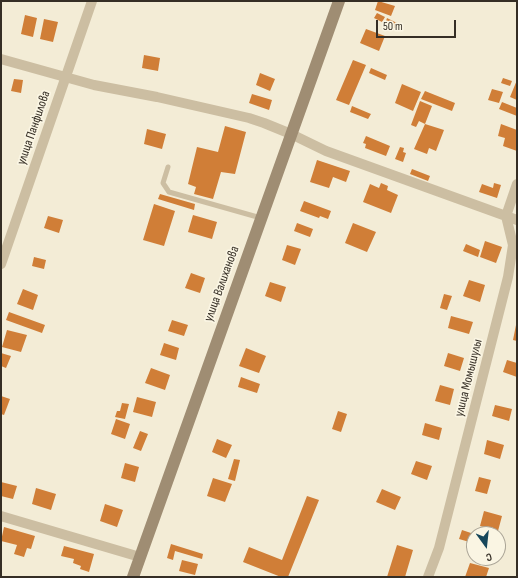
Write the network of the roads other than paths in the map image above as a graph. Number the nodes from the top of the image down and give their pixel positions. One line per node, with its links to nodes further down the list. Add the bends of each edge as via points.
1 (92, 1): 4 (street, улица Панфилова)
2 (339, 1): 5 (main road, улица Валиханова)
3 (1, 59): 4 (street)
4 (65, 77): 5 (street, via 264,122); 11 (street, улица Панфилова)
5 (291, 134): 8 (street, via 326,151); 9 (main road, улица Валиханова)
6 (168, 167): 9 (lane, via 163,183 169,192)
7 (517, 184): 8 (street)
8 (506, 216): 10 (street); 15 (street, улица Момышулы, via 513,245 508,278 439,548)
9 (261, 218): 13 (main road, улица Валиханова)
10 (517, 220)
11 (1, 264)
12 (1, 516): 13 (street)
13 (140, 557): 14 (main road, улица Валиханова)
14 (133, 577)
15 (428, 577)

